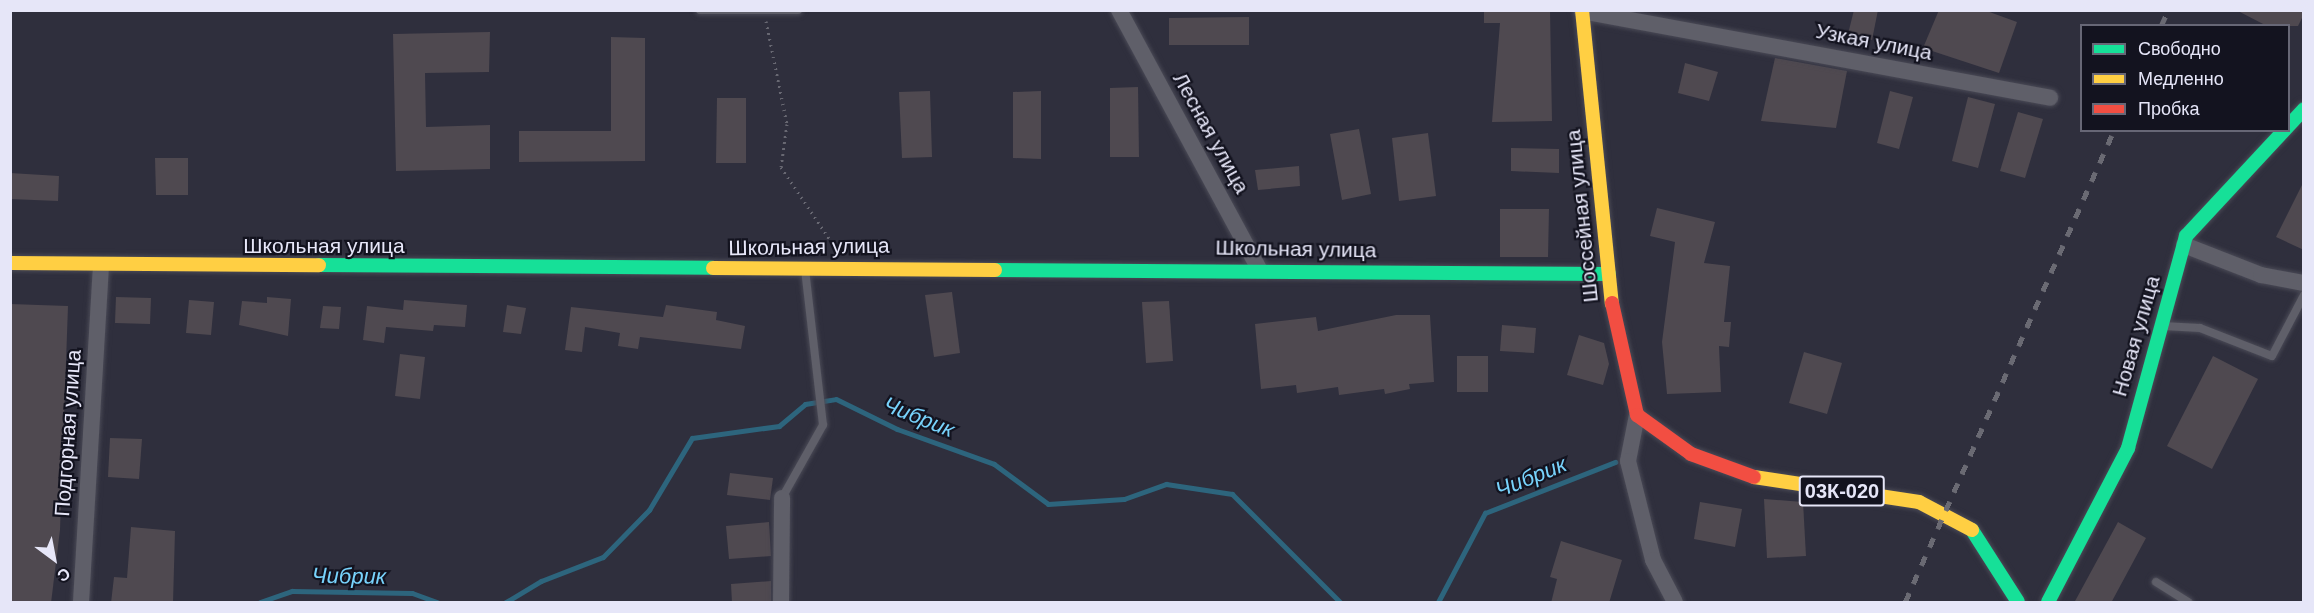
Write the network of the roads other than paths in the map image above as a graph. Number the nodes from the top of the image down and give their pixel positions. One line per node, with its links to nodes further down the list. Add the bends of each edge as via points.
1 (700, 10): 2 (lane, via 765,14)
2 (798, 10)
3 (1582, 11): 5 (street, Узкая улица); 14 (street, Шоссейная улица)
4 (1122, 13): 13 (street, Лесная улица)
5 (2050, 98)
6 (2304, 109): 7 (street, Новая улица)
7 (2290, 125)
8 (2284, 132): 9 (street, Новая улица)
9 (2184, 245): 15 (street, via 2261,275); 17 (street, Новая улица)
10 (10, 263): 11 (street, Школьная улица)
11 (101, 267): 12 (street, Школьная улица); 21 (street, Подгорная улица)
12 (805, 269): 13 (street, Школьная улица); 19 (lane, via 822,425)
13 (1259, 269): 14 (street, Школьная улица)
14 (1609, 274): 18 (street, Шоссейная улица)
15 (2304, 283)
16 (2304, 296): 17 (lane, via 2272,356 2200,328)
17 (2159, 325): 25 (street, Новая улица, via 2128,448)
18 (1637, 415): 23 (street, via 1628,461 1653,560); 24 (street, 03К-020, via 1691,454 1761,480 1919,502 1979,534)
19 (782, 498): 22 (street)
20 (2156, 582): 26 (lane)
21 (81, 603)
22 (781, 603)
23 (1675, 603)
24 (2018, 603)
25 (2048, 603)
26 (2188, 603)

